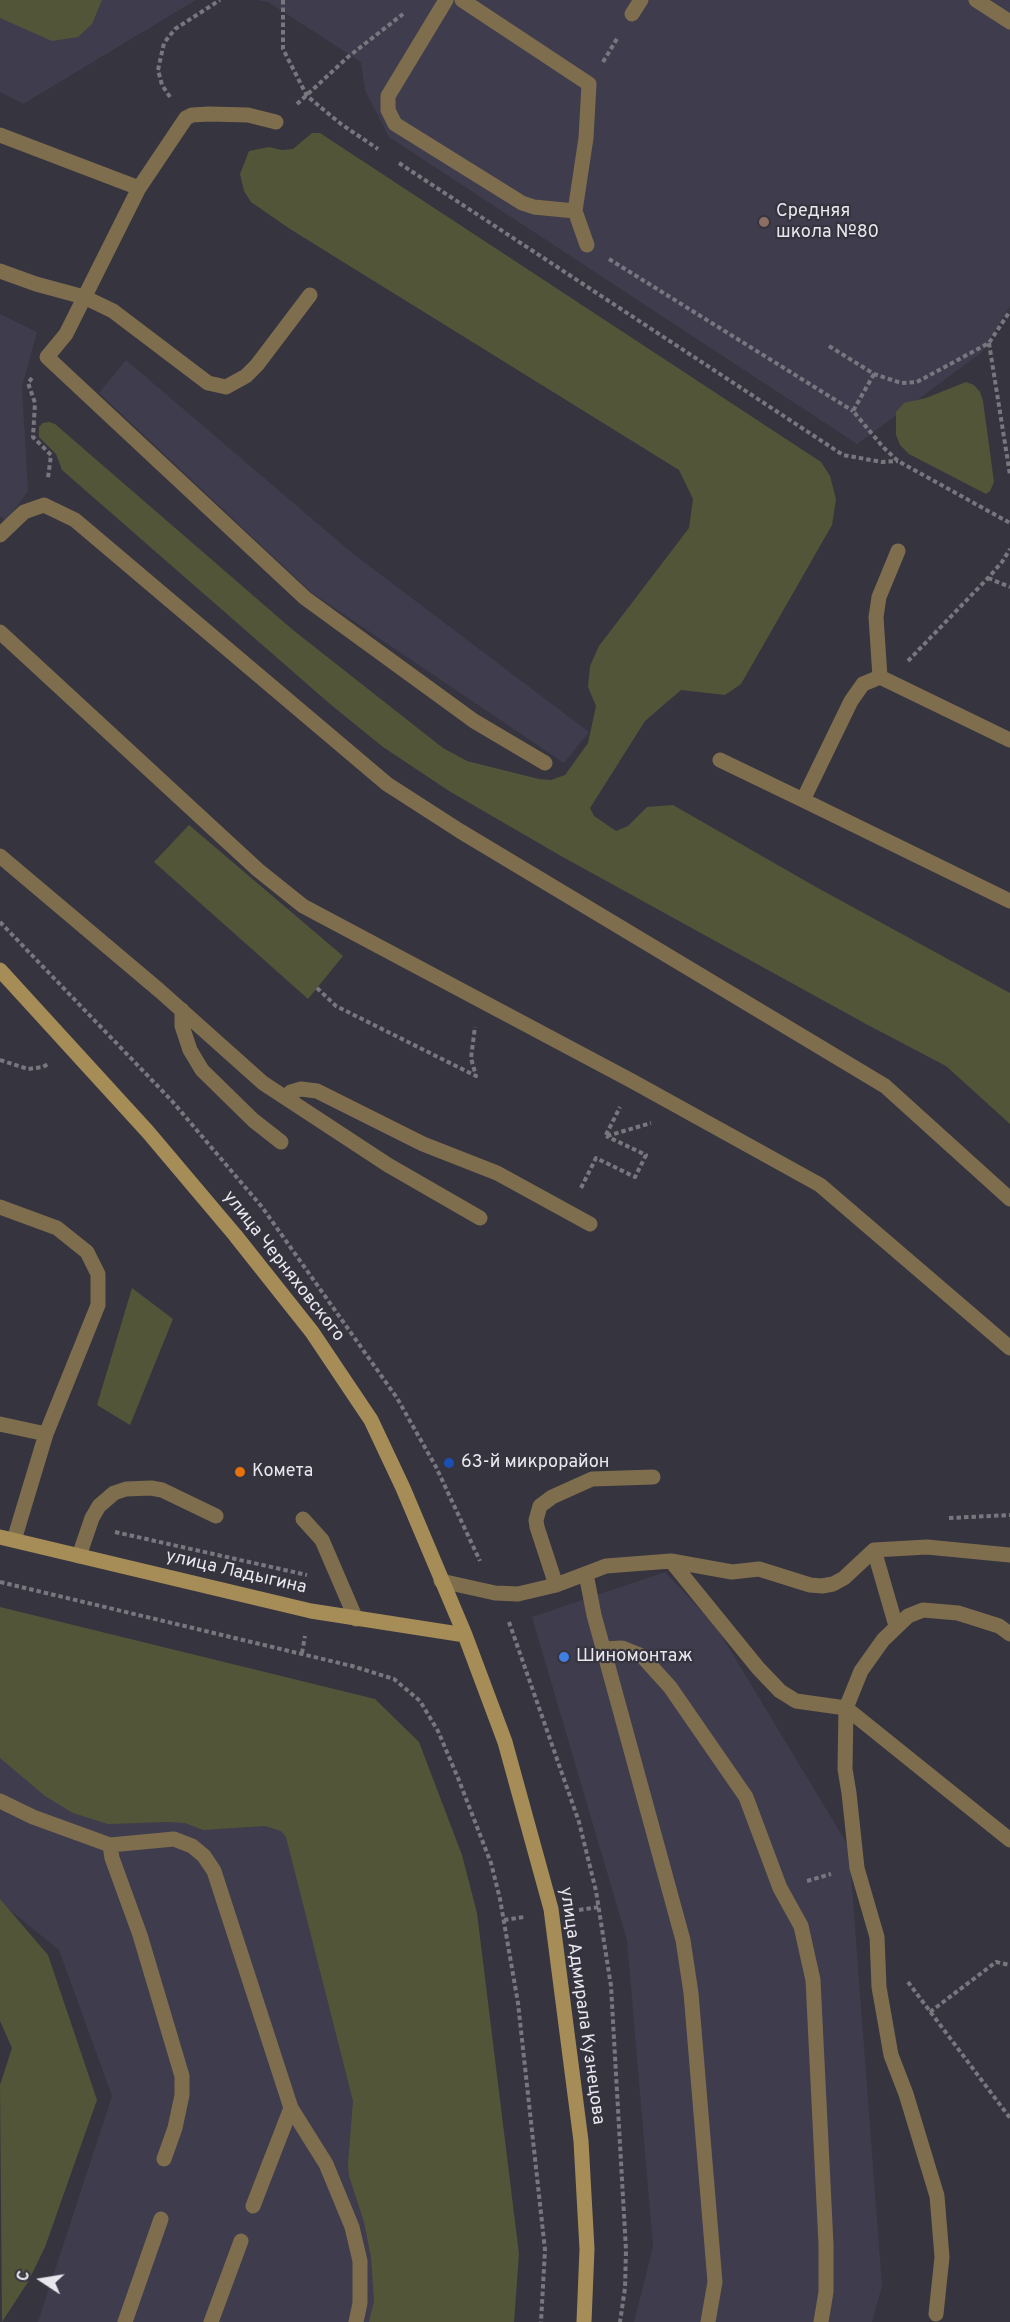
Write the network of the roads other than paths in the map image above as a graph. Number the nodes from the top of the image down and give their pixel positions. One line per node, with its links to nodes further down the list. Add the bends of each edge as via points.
1 (446, 0): 10 (lane, via 388,96 388,110 396,124 522,203)
2 (462, 0): 10 (lane, via 589,84 586,138)
3 (641, 0): 5 (lane)
4 (976, 0): 6 (lane)
5 (632, 14)
6 (1010, 22)
7 (276, 122): 9 (lane, via 239,115 186,118)
8 (0, 135): 9 (lane)
9 (139, 188): 14 (lane)
10 (574, 211): 11 (lane)
11 (587, 245)
12 (0, 271): 14 (lane)
13 (310, 296): 14 (lane, via 257,365 226,387 208,383 113,311)
14 (84, 297): 21 (lane, via 66,334 47,357 305,598 474,721)
15 (0, 535): 29 (lane, via 24,512 44,505 75,520 387,784 885,1086)
16 (898, 551): 18 (lane, via 879,597 876,617)
17 (0, 632): 33 (lane, via 258,870 303,906 820,1185)
18 (885, 679): 19 (lane); 22 (lane, via 863,684 851,701)
19 (1010, 740)
20 (720, 760): 22 (lane)
21 (545, 763)
22 (803, 800): 24 (lane)
23 (0, 856): 26 (lane)
24 (1010, 901)
25 (0, 970): 45 (main road, улица Черняховского, via 148,1132 312,1332 371,1420)
26 (182, 1010): 27 (lane, via 263,1083); 28 (lane, via 182,1026 202,1070)
27 (285, 1097): 31 (lane, via 388,1165); 32 (lane, via 301,1089 317,1091 423,1144 497,1173)
28 (281, 1142)
29 (1010, 1199)
30 (0, 1207): 35 (lane, via 57,1228 87,1252 98,1274 98,1305)
31 (480, 1218)
32 (591, 1224)
33 (1010, 1348)
34 (0, 1424): 35 (lane)
35 (46, 1434): 39 (lane)
36 (653, 1477): 46 (lane, via 592,1479 540,1506 537,1527)
37 (216, 1516): 42 (lane, via 162,1490 135,1487 114,1493 99,1506)
38 (303, 1519): 47 (lane, via 322,1540)
39 (7, 1538): 42 (main road, улица Ладыгина)
40 (874, 1551): 41 (lane, via 927,1547); 43 (lane, via 844,1578 822,1586 759,1569 732,1572); 48 (lane)
41 (1010, 1555)
42 (78, 1556): 47 (main road, улица Ладыгина)
43 (671, 1561): 44 (lane, via 606,1566); 52 (lane, via 780,1691 796,1701)
44 (586, 1574): 46 (lane); 51 (lane)
45 (441, 1581): 46 (lane, via 495,1593 519,1594); 50 (main road, улица Черняховского)
46 (556, 1586)
47 (356, 1619): 50 (main road, улица Ладыгина)
48 (896, 1626): 49 (lane, via 923,1610 958,1613 999,1626); 52 (lane, via 861,1671)
49 (1010, 1634)
50 (465, 1635): 65 (main road, улица Адмирала Кузнецова, via 505,1742 551,1909 581,2141 587,2249)
51 (603, 1649): 66 (lane, via 680,1925 715,2282); 67 (lane, via 622,1648 642,1656 670,1687 746,1797 780,1888 801,1926 813,1980 826,2244 826,2292)
52 (846, 1708): 54 (lane); 61 (lane, via 844,1769 857,1868 877,1936 879,1987 891,2055 938,2196 942,2257)
53 (0, 1801): 55 (lane)
54 (1010, 1840)
55 (110, 1845): 56 (lane, via 174,1839 204,1856 214,1871); 57 (lane, via 182,2076 175,2128)
56 (291, 2108): 58 (lane); 64 (lane, via 326,2164 352,2227 360,2261)
57 (164, 2159)
58 (253, 2206)
59 (161, 2219): 62 (lane)
60 (241, 2241): 63 (lane)
61 (936, 2314)
62 (125, 2322)
63 (212, 2322)
64 (356, 2322)
65 (584, 2322)
66 (708, 2322)
67 (821, 2322)

